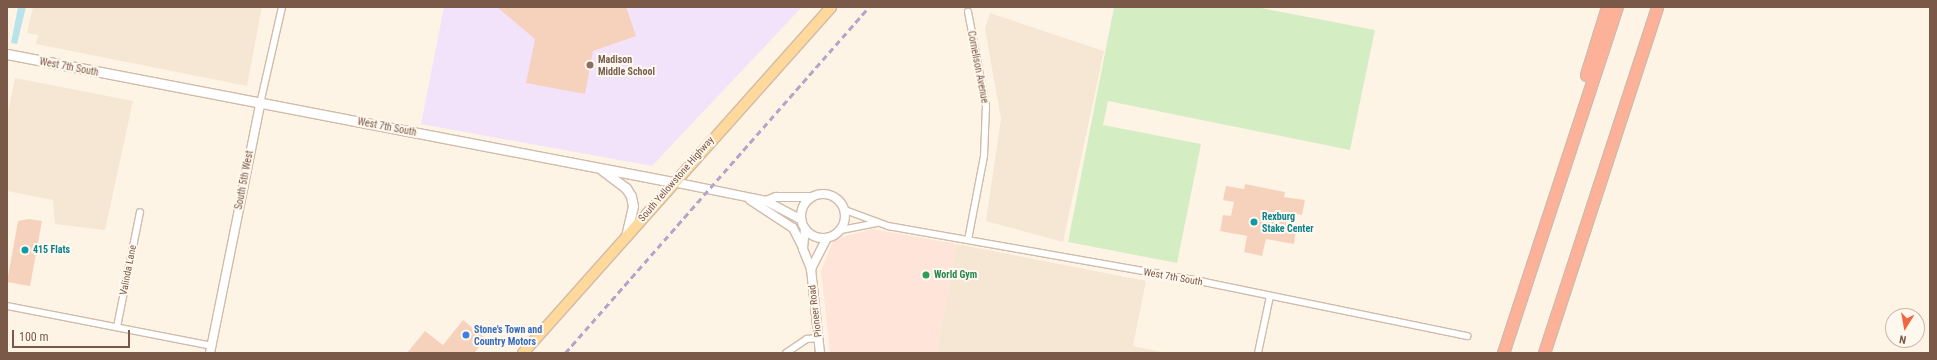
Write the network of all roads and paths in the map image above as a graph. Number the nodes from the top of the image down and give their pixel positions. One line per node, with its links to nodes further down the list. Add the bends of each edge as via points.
1 (282, 7): 10 (street, South 5th West)
2 (831, 7): 12 (main road, South Yellowstone Highway)
3 (1608, 7): 13 (highway)
4 (1617, 7): 13 (highway)
5 (1657, 7): 9 (highway)
6 (1662, 7): 9 (highway)
7 (968, 12): 25 (street, Cornelison Avenue, via 986,106 984,156)
8 (7, 54): 10 (main road, West 7th South)
9 (1634, 70): 39 (highway)
10 (260, 104): 11 (main road, West 7th South); 33 (street, South 5th West)
11 (599, 168): 12 (main road, West 7th South); 23 (main road, via 626,188 631,196 633,206)
12 (673, 182): 15 (street, West 7th South, via 693,184); 23 (main road, South Yellowstone Highway)
13 (1556, 187): 38 (highway)
14 (811, 197): 16 (street, West 7th South, via 776,197); 17 (street, via 829,194 842,202); 19 (street, via 803,205)
15 (750, 199): 16 (street, West 7th South); 26 (street, via 793,228)
16 (766, 201): 19 (street, West 7th South)
17 (845, 210): 20 (street, West 7th South); 22 (street)
18 (140, 212): 30 (street, Valinda Lane)
19 (801, 220): 21 (street)
20 (876, 223): 22 (street, West 7th South); 25 (street, West 7th South)
21 (805, 229): 24 (street, via 814,236); 26 (street, Pioneer Road)
22 (841, 230): 24 (street)
23 (626, 237): 34 (main road, South Yellowstone Highway)
24 (827, 238): 27 (street)
25 (968, 240): 28 (street, West 7th South)
26 (804, 249): 27 (street, Pioneer Road)
27 (810, 269): 32 (street, Pioneer Road)
28 (1270, 296): 31 (street, West 7th South); 37 (street)
29 (7, 306): 30 (street)
30 (117, 327): 33 (street)
31 (1468, 336)
32 (818, 338): 35 (street, via 806,339); 36 (street, Pioneer Road)
33 (211, 349)
34 (523, 353)
35 (786, 353)
36 (820, 353)
37 (1258, 353)
38 (1503, 353)
39 (1544, 353)

